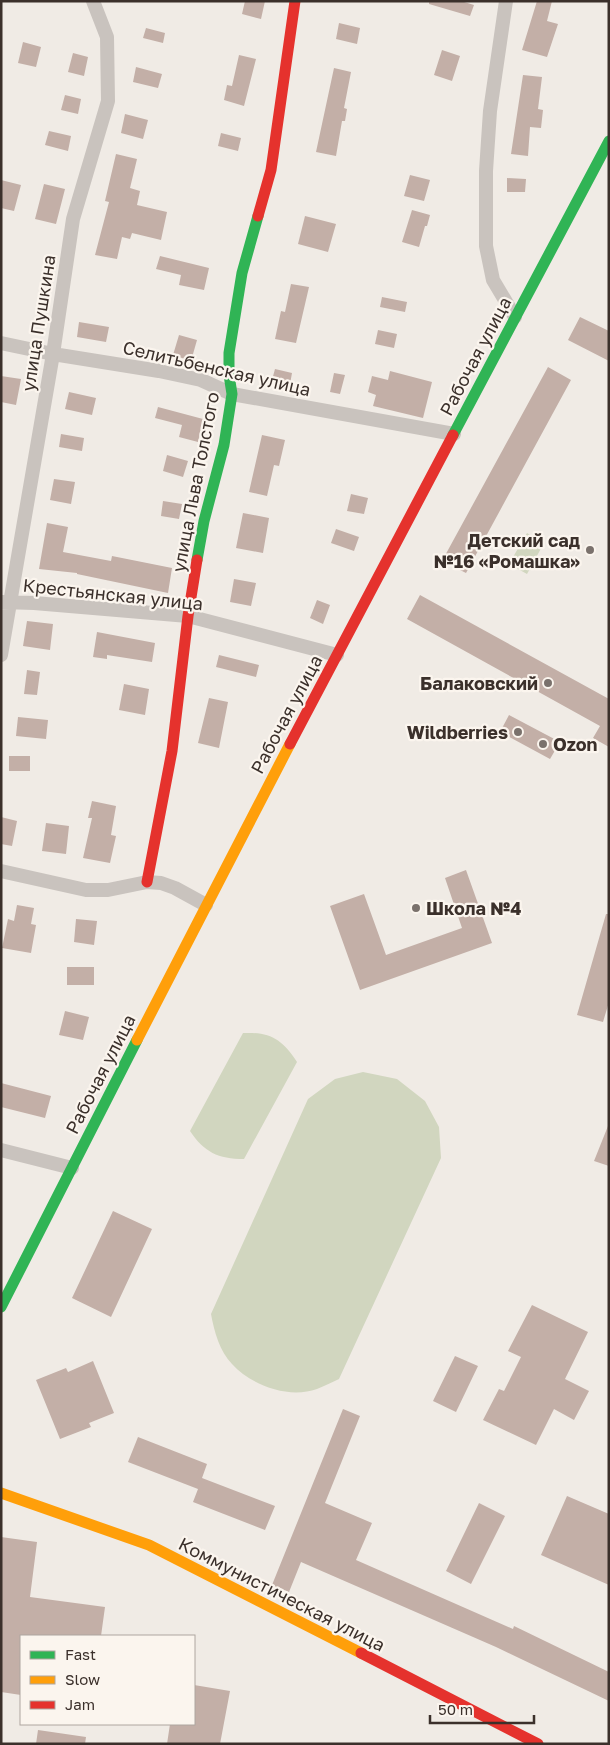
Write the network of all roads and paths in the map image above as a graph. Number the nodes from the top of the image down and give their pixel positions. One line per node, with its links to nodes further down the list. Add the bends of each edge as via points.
1 (93, 1): 7 (street, улица Пушкина, via 107,37 108,101 73,219)
2 (295, 1): 8 (street, улица Льва Толстого, via 271,170 242,273 228,352)
3 (506, 1): 5 (street, via 490,111 486,246 493,280)
4 (609, 141): 5 (street, Рабочая улица)
5 (515, 317): 9 (street, Рабочая улица)
6 (1, 343): 7 (street, Селитьбенская улица)
7 (53, 354): 8 (street, Селитьбенская улица, via 176,374 201,380); 10 (street, улица Пушкина)
8 (232, 394): 9 (street, Селитьбенская улица); 11 (street, улица Льва Толстого, via 224,445 204,520)
9 (454, 434): 13 (street, Рабочая улица)
10 (6, 602): 11 (street, Крестьянская улица); 12 (street, улица Пушкина)
11 (188, 616): 13 (street, Крестьянская улица); 15 (street, улица Льва Толстого, via 172,752)
12 (1, 655)
13 (337, 655): 16 (street, Рабочая улица)
14 (1, 871): 15 (street, via 86,890 108,890)
15 (147, 882): 16 (street, via 176,888)
16 (206, 905): 18 (street, Рабочая улица)
17 (1, 1150): 18 (street)
18 (72, 1168): 19 (street, Рабочая улица)
19 (1, 1307)
20 (1, 1493): 21 (street, Коммунистическая улица, via 148,1546)
21 (538, 1744)

